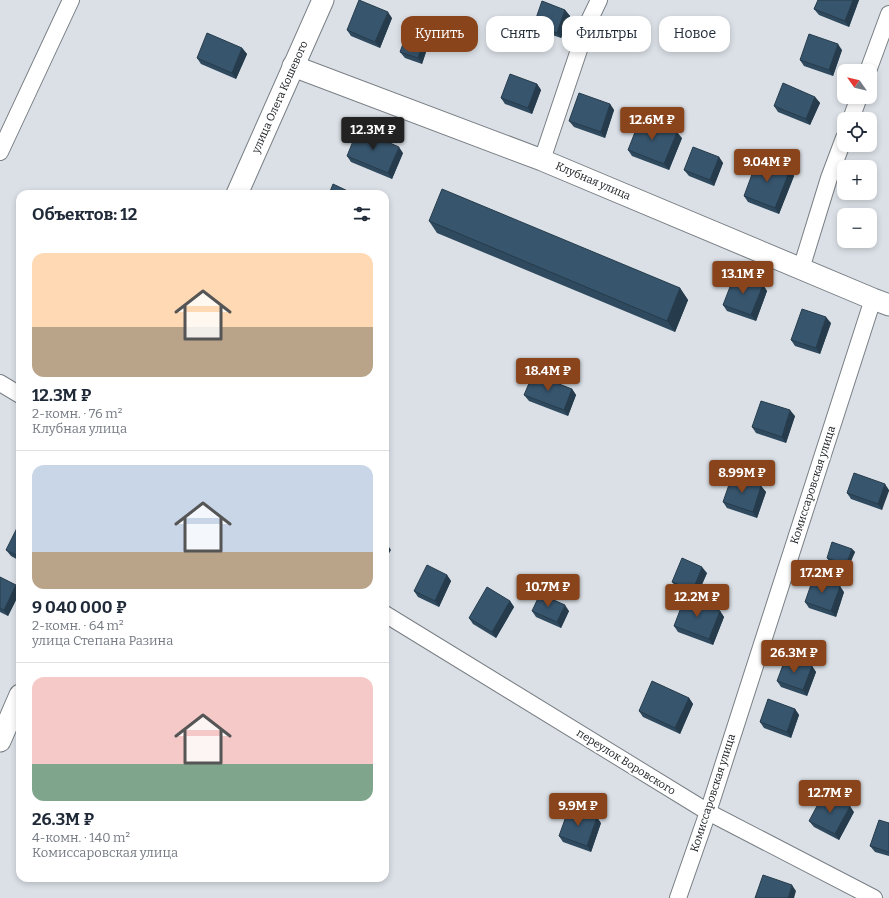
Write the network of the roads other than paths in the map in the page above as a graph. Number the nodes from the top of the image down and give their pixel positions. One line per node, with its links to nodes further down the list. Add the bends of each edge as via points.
1 (71, 0): 7 (street)
2 (323, 0): 6 (street, улица Олега Кошевого)
3 (599, 0): 9 (street, via 588,23)
4 (889, 14): 5 (street)
5 (871, 64)
6 (293, 66): 9 (street, Клубная улица); 10 (street, улица Олега Кошевого)
7 (0, 152)
8 (839, 152): 11 (street)
9 (542, 160): 11 (street, Клубная улица)
10 (239, 190)
11 (801, 269): 12 (street, Клубная улица)
12 (881, 302): 18 (street, Комиссаровская улица)
13 (0, 383): 14 (street)
14 (16, 393)
15 (389, 616): 18 (street, переулок Воровского)
16 (16, 703): 17 (street)
17 (0, 741)
18 (708, 812): 19 (street, Комиссаровская улица); 20 (street, переулок Воровского)
19 (678, 898)
20 (874, 898)

